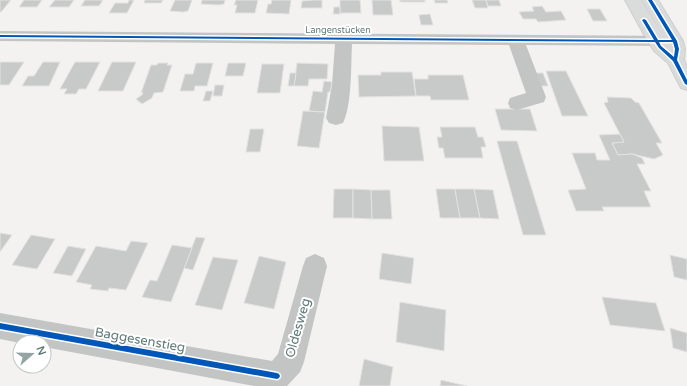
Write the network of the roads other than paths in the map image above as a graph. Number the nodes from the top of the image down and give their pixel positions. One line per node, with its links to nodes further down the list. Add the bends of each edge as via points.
1 (633, 0): 6 (main road)
2 (650, 0): 7 (main road)
3 (0, 36): 4 (street, Langenstücken)
4 (344, 38): 5 (street, Langenstücken); 11 (street)
5 (515, 39): 6 (street, Langenstücken); 10 (street, via 537,97)
6 (655, 40): 7 (street, Langenstücken); 8 (main road)
7 (675, 41): 8 (main road)
8 (675, 60): 9 (main road)
9 (687, 84)
10 (517, 103)
11 (336, 118)
12 (316, 266): 14 (street, Oldesweg, via 290,362)
13 (0, 326): 14 (street, Baggesenstieg)
14 (277, 381)

